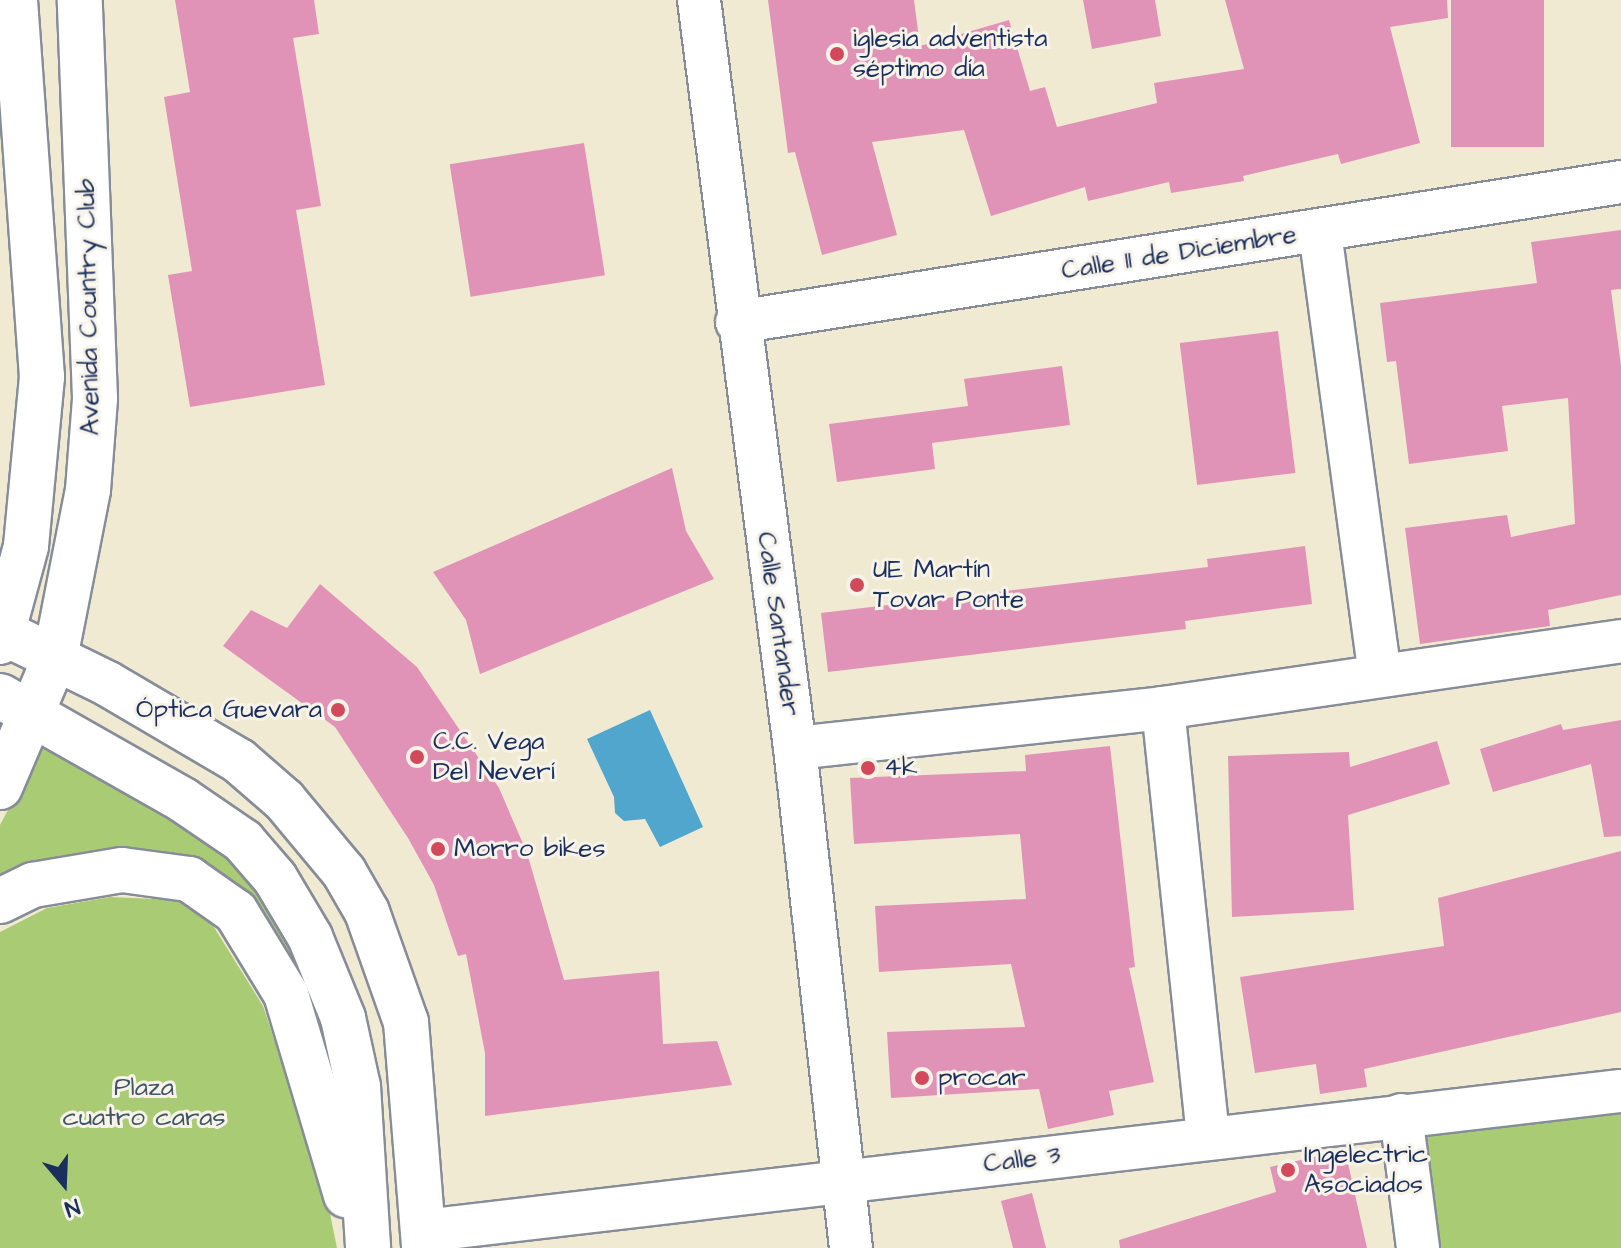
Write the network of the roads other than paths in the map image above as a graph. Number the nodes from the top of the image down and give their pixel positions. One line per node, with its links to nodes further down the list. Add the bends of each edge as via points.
1 (15, 0): 7 (street, Avenida Country Club, via 42,377 28,534)
2 (80, 0): 9 (street, Avenida Country Club, via 95,398 88,490)
3 (699, 0): 6 (street, Calle Santander)
4 (1621, 182): 5 (street, Calle 11 de Diciembre)
5 (1320, 232): 6 (street, Calle 11 de Diciembre); 10 (street)
6 (737, 322): 13 (street, Calle Santander)
7 (1, 635): 9 (street)
8 (1621, 641): 10 (street)
9 (55, 658): 11 (street, Avenida Country Club); 20 (street, via 239,761 284,800 344,872 367,912 406,1022)
10 (1380, 674): 12 (street)
11 (17, 705): 14 (street, Avenida Country Club); 22 (street, via 243,841 275,878 310,937 343,1018 358,1087)
12 (1163, 708): 13 (street); 18 (street)
13 (795, 748): 19 (street, Calle Santander)
14 (0, 787)
15 (0, 901): 21 (street, via 33,885 122,870 189,879 236,912 286,994)
16 (1621, 1091): 17 (street, Calle 3)
17 (1401, 1115): 18 (street, Calle 3); 24 (street)
18 (1208, 1138): 19 (street, Calle 3)
19 (844, 1181): 20 (street, Calle 3); 23 (street, Calle Santander)
20 (424, 1240)
21 (360, 1248)
22 (368, 1248)
23 (851, 1248)
24 (1418, 1248)

